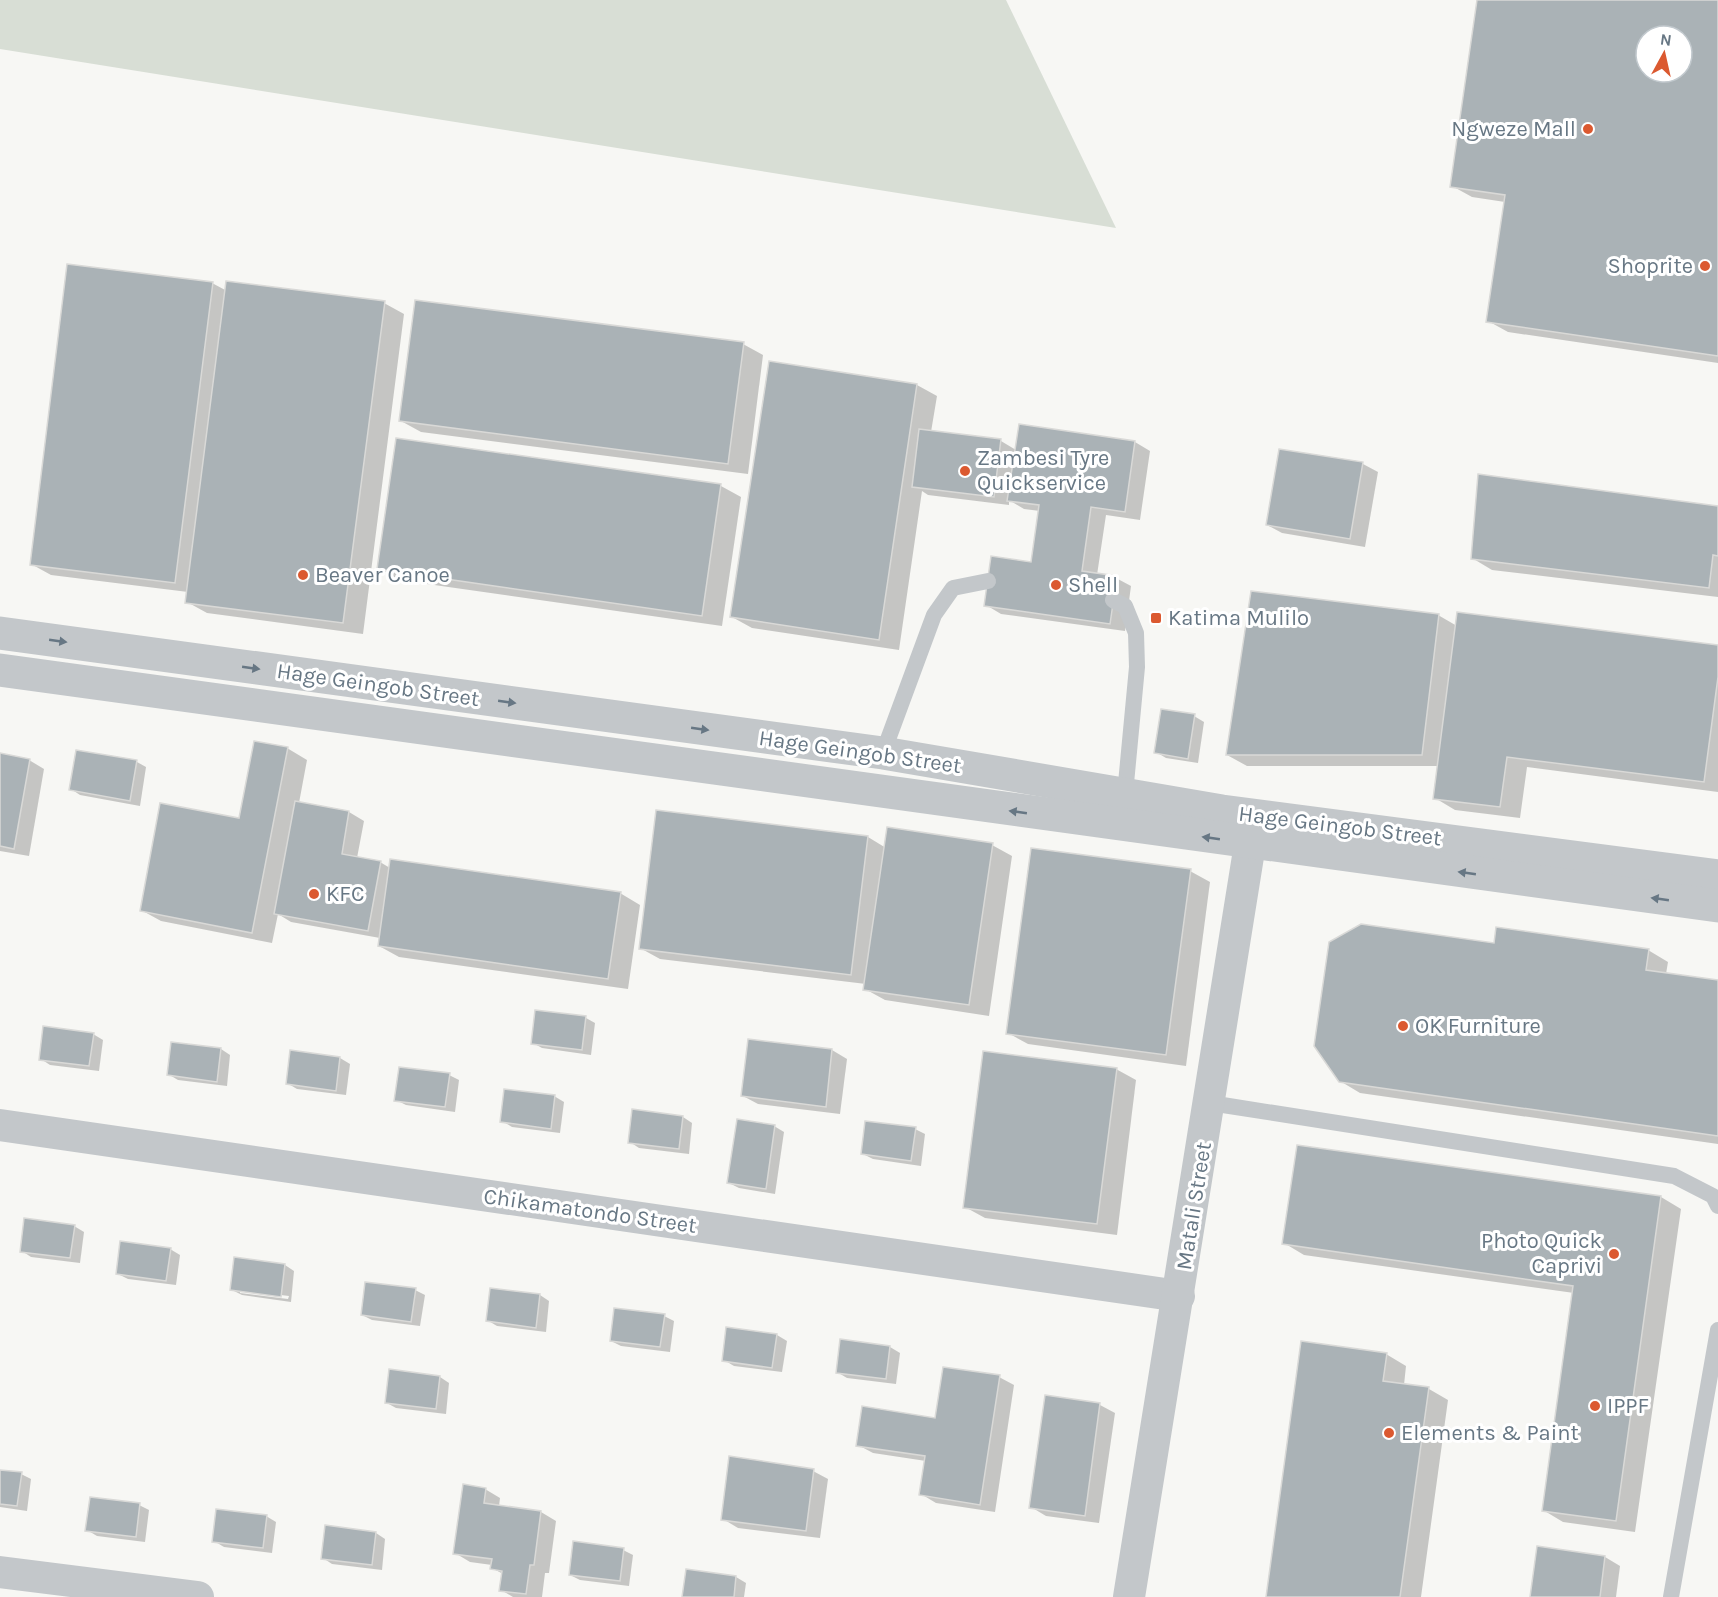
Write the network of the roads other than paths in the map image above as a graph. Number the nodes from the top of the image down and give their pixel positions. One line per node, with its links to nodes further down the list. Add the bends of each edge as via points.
1 (988, 581): 5 (lane, via 953,588 934,615)
2 (1113, 600): 6 (lane, via 1125,606 1136,633 1137,667)
3 (0, 633): 5 (street, Hage Geingob Street, one-way to 5)
4 (0, 670): 7 (street, Hage Geingob Street, one-way to 4)
5 (883, 753): 6 (street, Hage Geingob Street)
6 (1125, 794): 7 (street, Hage Geingob Street)
7 (1250, 829): 8 (street, Hage Geingob Street); 9 (street, Hage Geingob Street, one-way to 7); 10 (street, Matali Street)
8 (1718, 876)
9 (1718, 906)
10 (1210, 1103): 12 (lane, via 1674,1176 1713,1196); 13 (street, Matali Street)
11 (0, 1125): 13 (street, Chikamatondo Street)
12 (1718, 1206)
13 (1179, 1296): 17 (street, Matali Street)
14 (1718, 1330): 18 (lane)
15 (0, 1572): 16 (street)
16 (198, 1597)
17 (1129, 1597)
18 (1671, 1597)

